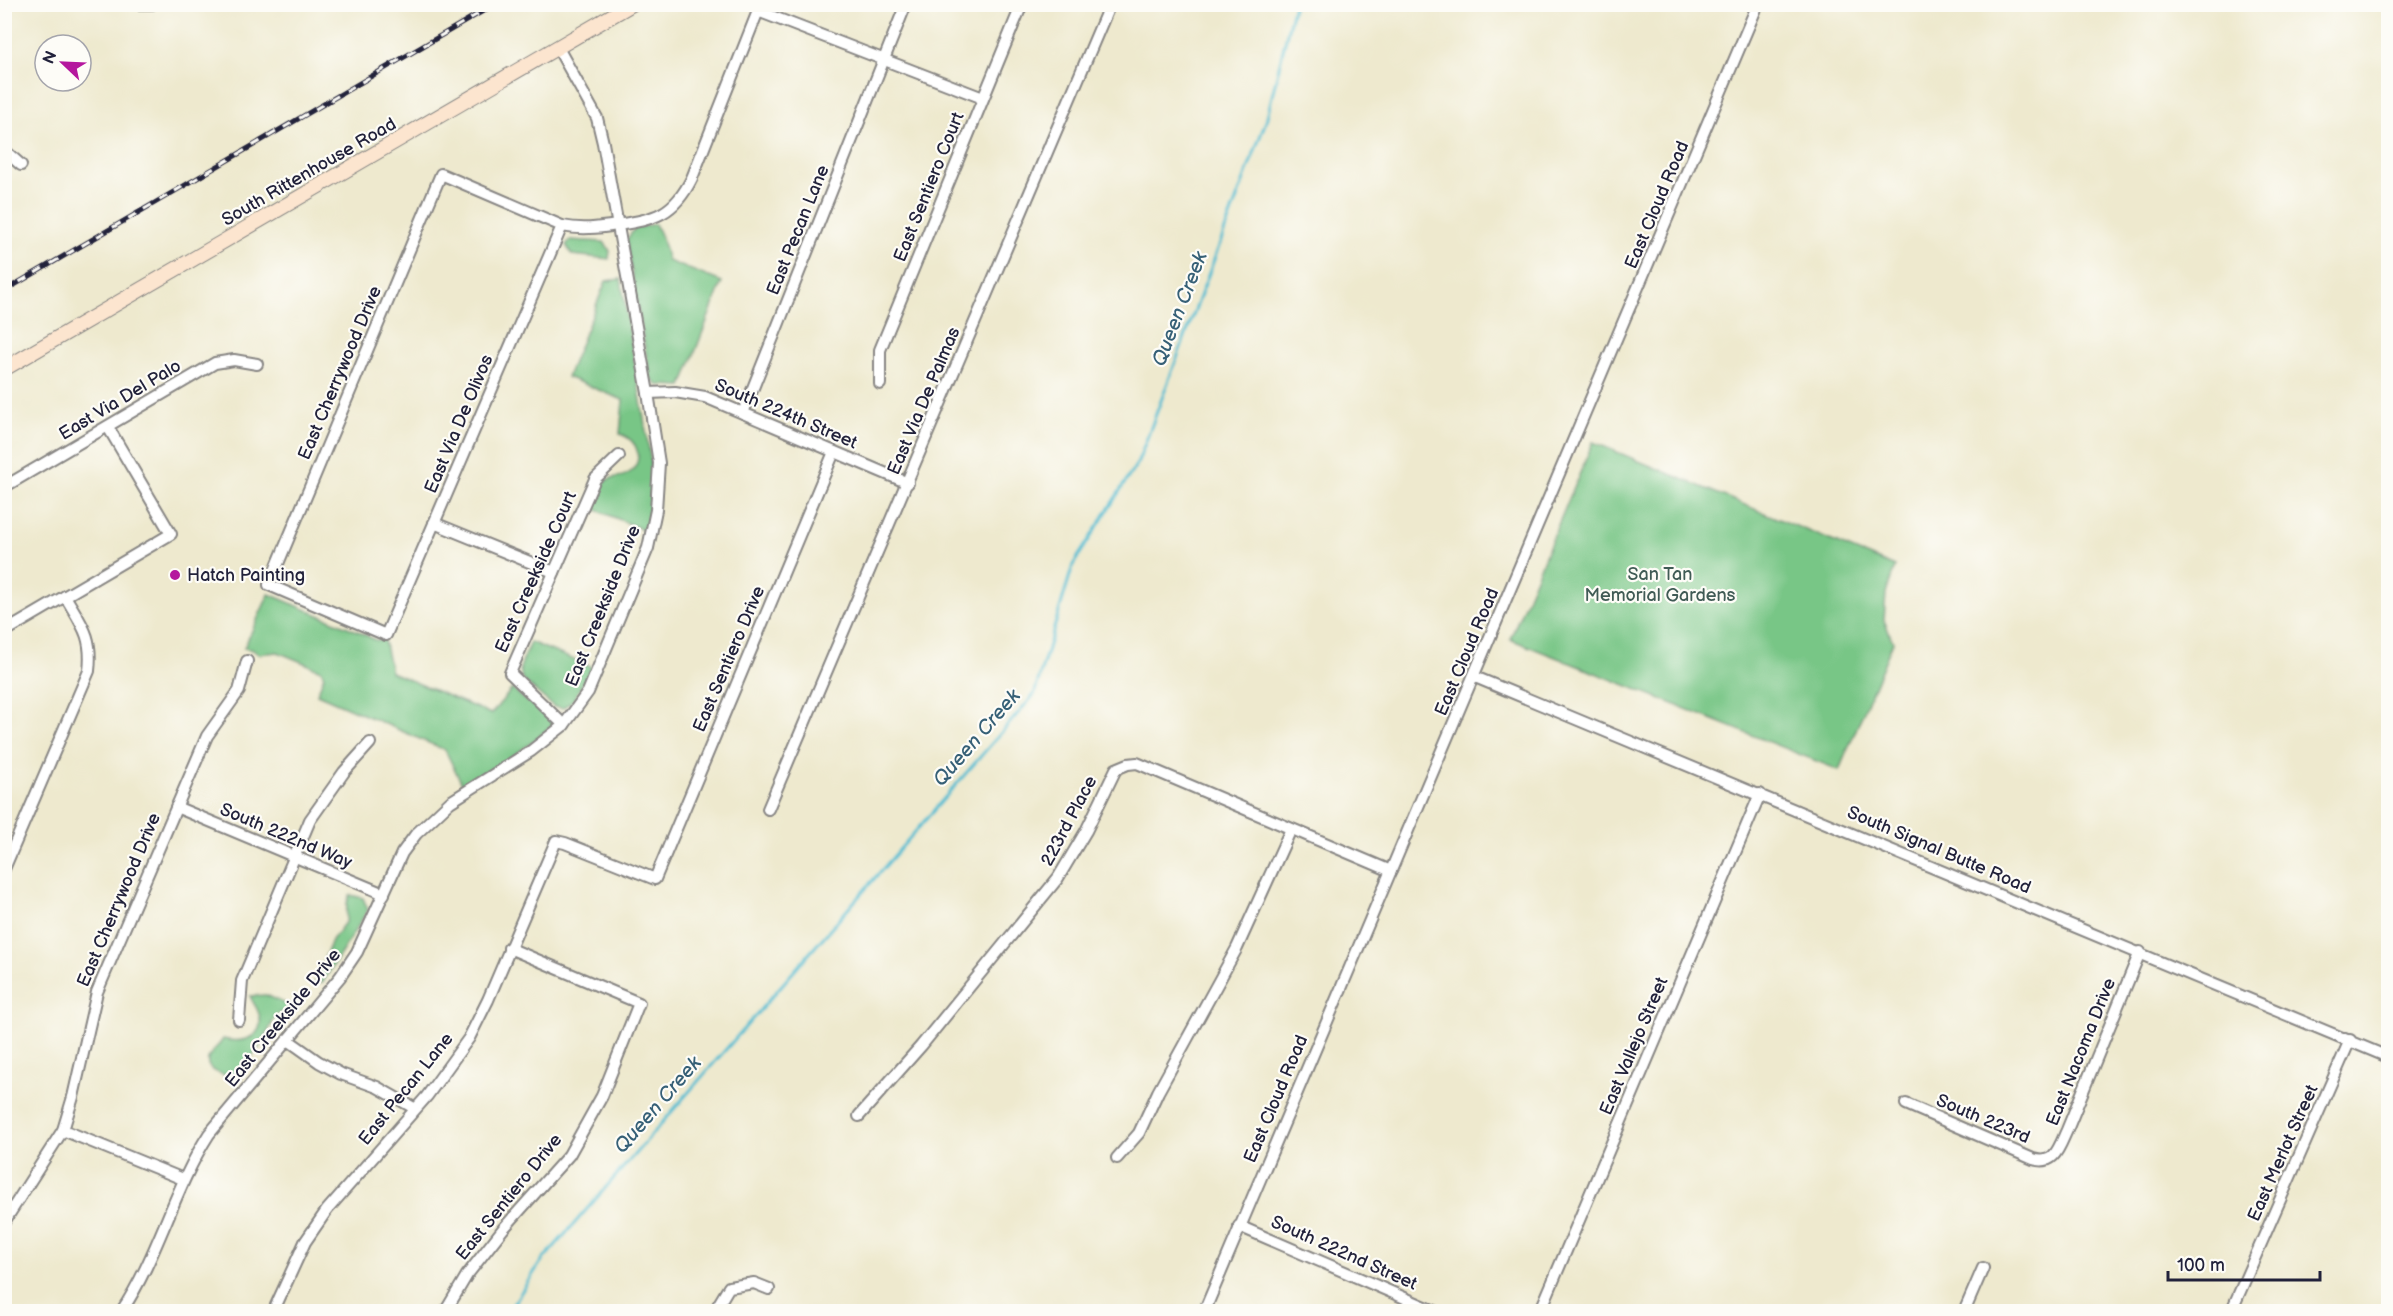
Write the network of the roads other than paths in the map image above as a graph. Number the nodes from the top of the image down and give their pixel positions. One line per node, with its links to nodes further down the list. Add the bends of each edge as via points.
1 (132, 4): 2 (street)
2 (152, 4)
3 (632, 4): 8 (main road, South Rittenhouse Road)
4 (906, 4): 9 (street, East Pecan Lane)
5 (1022, 4): 10 (street, East Sentiero Court)
6 (1110, 4): 23 (street, East Via De Palmas)
7 (1758, 4): 31 (street, East Cloud Road)
8 (558, 48): 13 (street, East Creekside Drive, via 600,128); 16 (main road, South Rittenhouse Road)
9 (883, 59): 10 (street); 13 (street, via 758,11 686,190 677,203 660,215); 19 (street, East Pecan Lane)
10 (983, 98): 17 (street, East Sentiero Court, via 880,350)
11 (4, 150): 12 (street)
12 (21, 165)
13 (617, 225): 14 (street, via 585,229); 18 (street, East Creekside Drive)
14 (562, 226): 25 (street, East Via De Olivos); 29 (street, East Cherrywood Drive, via 441,174 270,585)
15 (257, 364): 20 (street, East Via Del Palo, via 234,360 215,363)
16 (4, 369)
17 (880, 384)
18 (648, 393): 19 (street, South 224th Street, via 705,397); 32 (street, East Creekside Drive, via 658,463 652,534 588,692)
19 (743, 412): 21 (street, South 224th Street)
20 (108, 427): 24 (street, East Via Del Palo); 27 (street, via 171,534)
21 (834, 452): 23 (street, South 224th Street); 38 (street, East Sentiero Drive, via 655,879)
22 (619, 456): 26 (street, East Creekside Court, via 595,478)
23 (908, 483): 36 (street, East Via De Palmas)
24 (4, 487)
25 (434, 523): 26 (street); 29 (street, East Via De Olivos)
26 (554, 572): 32 (street, East Creekside Court, via 510,673)
27 (65, 597): 28 (street); 40 (street, via 84,628 91,650 89,671)
28 (4, 632)
29 (386, 635)
30 (247, 661): 35 (street, East Cherrywood Drive, via 239,691 207,736)
31 (1475, 677): 34 (street, South Signal Butte Road); 41 (street, East Cloud Road)
32 (564, 725): 42 (street, East Creekside Drive, via 432,818 402,853)
33 (370, 743): 39 (street, via 310,820)
34 (1760, 794): 44 (street, South Signal Butte Road); 66 (street, East Vallejo Street)
35 (176, 807): 39 (street, South 222nd Way); 52 (street, East Cherrywood Drive, via 97,992)
36 (768, 809)
37 (1291, 829): 41 (street, 223rd Place); 51 (street, 223rd Place, via 1137,764 1116,769 1058,878); 53 (street, via 1237,948 1139,1133)
38 (556, 841): 43 (street, East Pecan Lane)
39 (294, 857): 42 (street, South 222nd Way); 45 (street, via 242,981)
40 (4, 869)
41 (1391, 871): 57 (street, East Cloud Road)
42 (384, 894): 46 (street, East Creekside Drive, via 346,969)
43 (509, 948): 50 (street, East Pecan Lane, via 469,1038); 62 (street, East Sentiero Drive, via 639,1003 602,1096 569,1155 503,1229)
44 (2140, 952): 47 (street, South Signal Butte Road); 54 (street, East Nacoma Drive, via 2067,1130)
45 (239, 1020)
46 (288, 1040): 50 (street, via 341,1074 377,1087); 55 (street, East Creekside Drive, via 209,1134)
47 (2350, 1040): 48 (street, South Signal Butte Road); 68 (street, East Merlot Street)
48 (2388, 1057)
49 (1906, 1104): 54 (street, South 223rd, via 2033,1159)
50 (414, 1108): 61 (street, East Pecan Lane, via 327,1209 305,1242)
51 (859, 1116)
52 (63, 1130): 55 (street); 56 (street, East Cherrywood Drive)
53 (1117, 1158)
54 (2048, 1161)
55 (183, 1179): 60 (street, East Creekside Drive, via 147,1264)
56 (4, 1222)
57 (1239, 1226): 64 (street, East Cloud Road); 65 (street, South 222nd Street)
58 (1983, 1268): 67 (street)
59 (769, 1289): 63 (street, via 754,1282 729,1287)
60 (121, 1311)
61 (273, 1311)
62 (445, 1311)
63 (714, 1311)
64 (1204, 1311)
65 (1437, 1311)
66 (1539, 1311)
67 (1964, 1311)
68 (2231, 1311)

